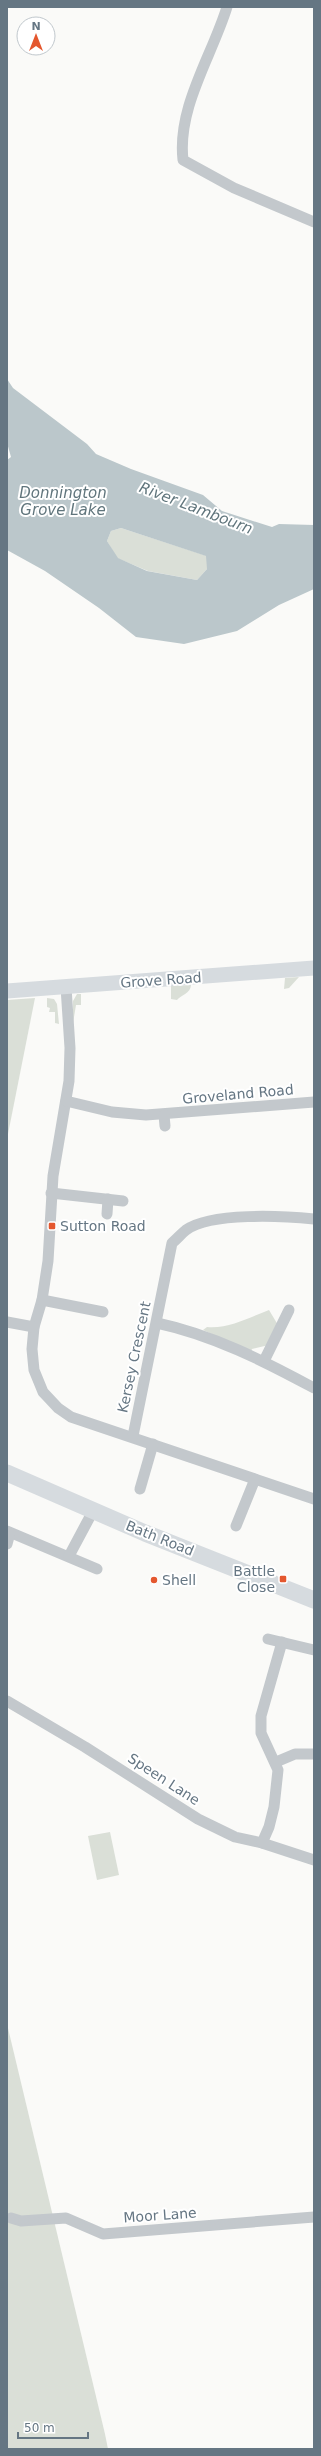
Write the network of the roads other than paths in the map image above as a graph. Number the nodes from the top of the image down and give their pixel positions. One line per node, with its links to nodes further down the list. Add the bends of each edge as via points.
1 (227, 7): 2 (street, via 193,94 181,147 183,160 234,188)
2 (314, 222)
3 (314, 968): 4 (street, Grove Road)
4 (66, 987): 5 (street, Grove Road); 6 (street, via 70,1048)
5 (7, 991)
6 (66, 1101): 7 (street, Groveland Road, via 164,1120); 8 (street)
7 (314, 1102)
8 (51, 1193): 9 (street); 13 (street, via 48,1261)
9 (108, 1199): 10 (street); 11 (street)
10 (124, 1201)
11 (107, 1214)
12 (314, 1219): 17 (street, Kersey Crescent, via 272,1215 204,1222 186,1230 172,1243)
13 (42, 1300): 15 (street); 18 (street)
14 (289, 1310): 19 (street)
15 (103, 1312)
16 (7, 1322): 18 (street)
17 (157, 1323): 19 (street, via 186,1329); 21 (street, Kersey Crescent)
18 (34, 1327): 21 (street, via 34,1370 43,1392 50,1401 71,1417)
19 (264, 1362): 20 (street)
20 (314, 1388)
21 (133, 1436): 22 (street)
22 (153, 1444): 24 (street); 25 (street)
23 (7, 1473): 27 (main road, Bath Road)
24 (255, 1479): 26 (street); 28 (street)
25 (140, 1488)
26 (314, 1499)
27 (93, 1510): 30 (street); 32 (main road, Bath Road)
28 (236, 1526)
29 (8, 1536): 30 (street)
30 (69, 1556): 31 (street)
31 (97, 1569)
32 (314, 1600)
33 (268, 1639): 34 (street)
34 (282, 1642): 35 (street); 38 (street, via 261,1716 261,1733)
35 (314, 1650)
36 (7, 1701): 39 (street, Speen Lane, via 198,1819 235,1837)
37 (313, 1751): 38 (street, via 295,1754)
38 (276, 1762): 39 (street, via 278,1789 269,1827)
39 (262, 1843): 40 (street, Speen Lane)
40 (314, 1860)
41 (11, 2218): 42 (street, Moor Lane, via 21,2221 66,2218 103,2234)
42 (314, 2218)

